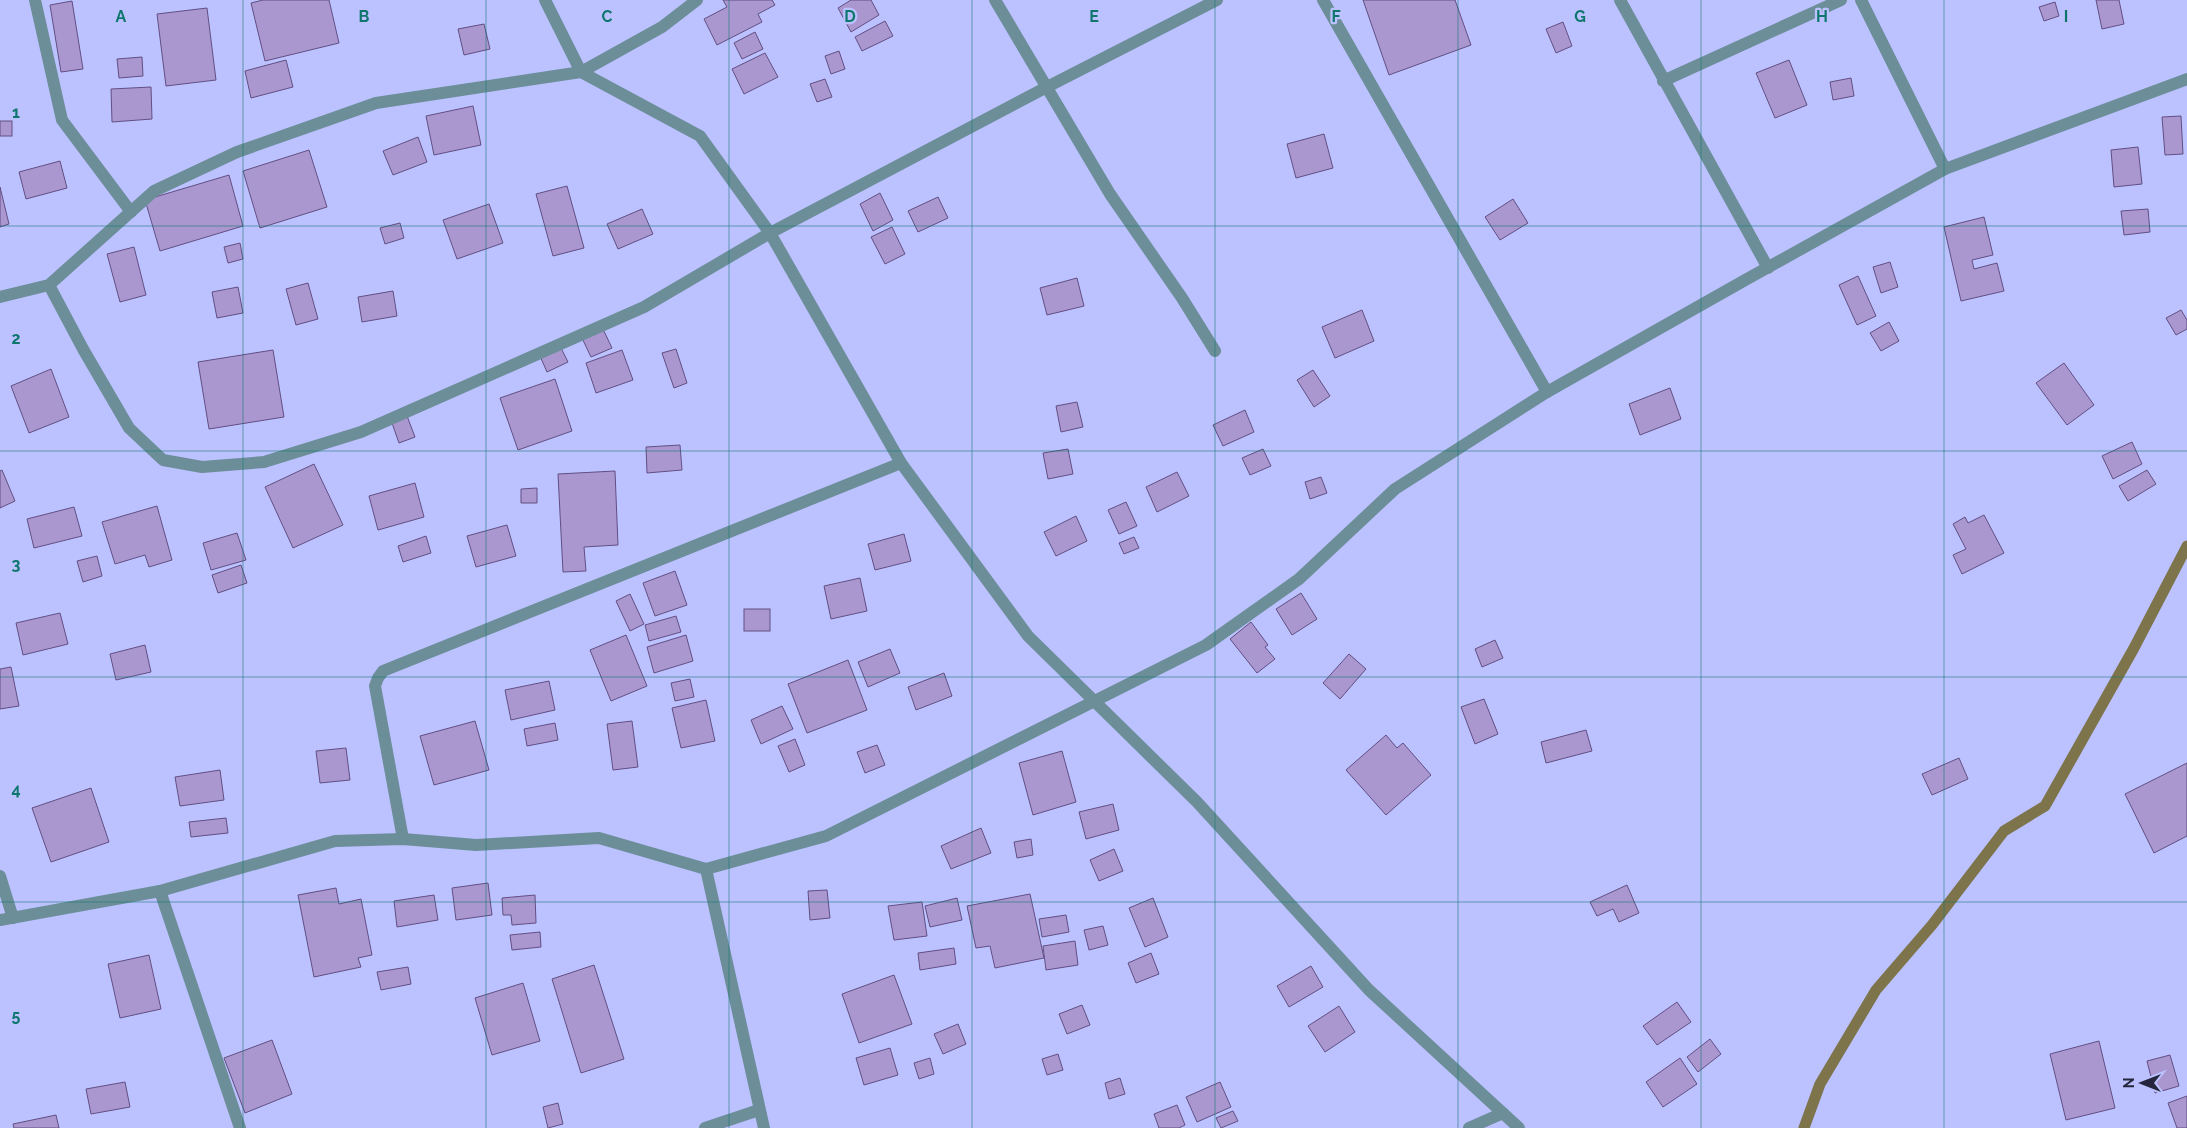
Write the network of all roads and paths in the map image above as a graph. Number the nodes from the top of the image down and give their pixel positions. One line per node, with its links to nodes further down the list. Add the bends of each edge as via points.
1 (35, 0): 15 (street, via 62,120)
2 (545, 0): 10 (street)
3 (697, 0): 10 (street, via 662,27)
4 (994, 0): 13 (street)
5 (1217, 0): 13 (street)
6 (1323, 0): 21 (street)
7 (1620, 0): 12 (street)
8 (1841, 0): 12 (street)
9 (1861, 0): 14 (street)
10 (581, 72): 15 (street, via 376,104 237,152 154,191); 16 (street, via 700,136)
11 (2187, 79): 14 (street)
12 (1663, 81): 17 (street)
13 (1046, 86): 16 (street); 20 (street, via 1110,194)
14 (1945, 169): 17 (street)
15 (131, 212): 18 (street)
16 (770, 233): 18 (street, via 644,307 361,432 264,462 202,467 163,460 129,428); 22 (street)
17 (1768, 268): 21 (street)
18 (50, 285): 19 (street)
19 (0, 297)
20 (1215, 351)
21 (1548, 392): 23 (street, via 1396,489 1299,579 1206,645)
22 (901, 463): 23 (street, via 1028,636); 24 (street, via 383,670 375,686)
23 (1094, 701): 25 (street, via 826,836); 30 (street, via 1197,802 1369,990)
24 (403, 839): 25 (street, via 476,844 599,838); 27 (street, via 335,841)
25 (706, 869): 29 (street)
26 (0, 876): 28 (street)
27 (160, 891): 28 (street); 31 (street)
28 (6, 919)
29 (759, 1110): 32 (street); 33 (street)
30 (1503, 1113): 34 (street); 35 (street)
31 (240, 1128)
32 (705, 1128)
33 (764, 1128)
34 (1469, 1128)
35 (1519, 1128)

